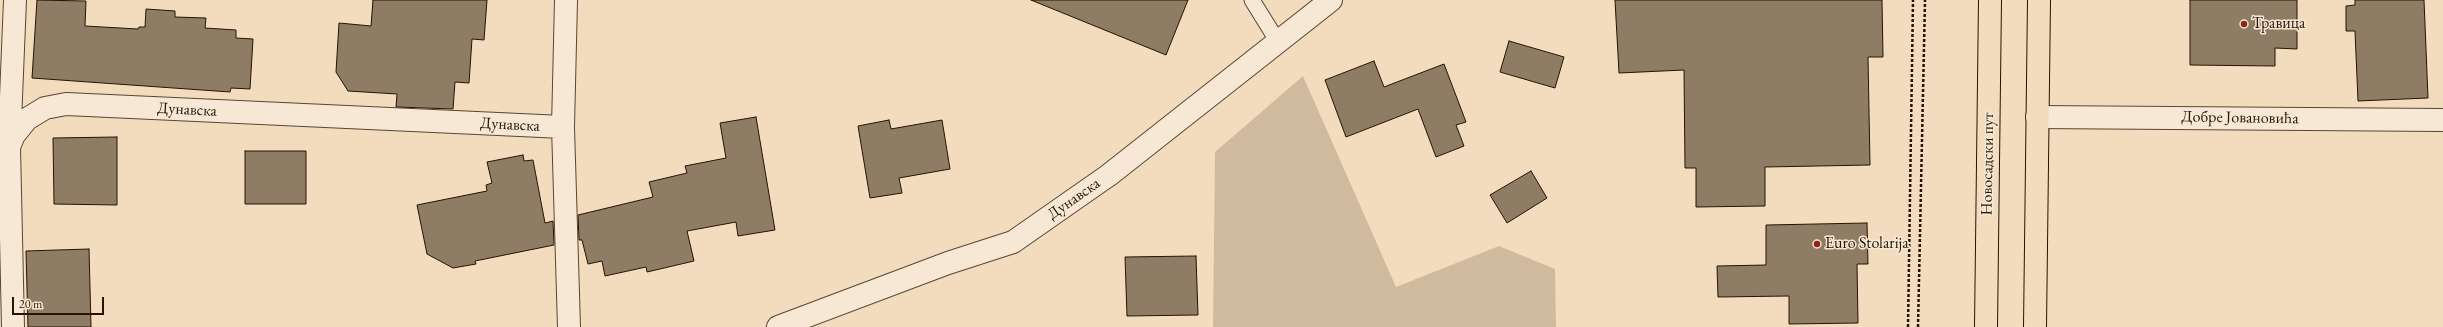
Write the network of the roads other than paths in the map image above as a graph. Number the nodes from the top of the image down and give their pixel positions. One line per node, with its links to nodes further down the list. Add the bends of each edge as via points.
1 (15, 0): 11 (street)
2 (566, 0): 10 (street)
3 (1252, 0): 7 (lane)
4 (1331, 0): 7 (street, Дунавска)
5 (1990, 0): 15 (main road, Новосадски пут)
6 (2039, 0): 8 (main road)
7 (1278, 42): 14 (street, Дунавска, via 1109,175 1013,242 948,263)
8 (2037, 116): 9 (street, Добре Јовановића); 16 (main road)
9 (2443, 120)
10 (563, 127): 11 (street, Дунавска, via 66,104 45,108 26,119); 13 (street)
11 (8, 147): 12 (street)
12 (13, 327)
13 (569, 327)
14 (778, 327)
15 (1986, 327)
16 (2035, 327)

